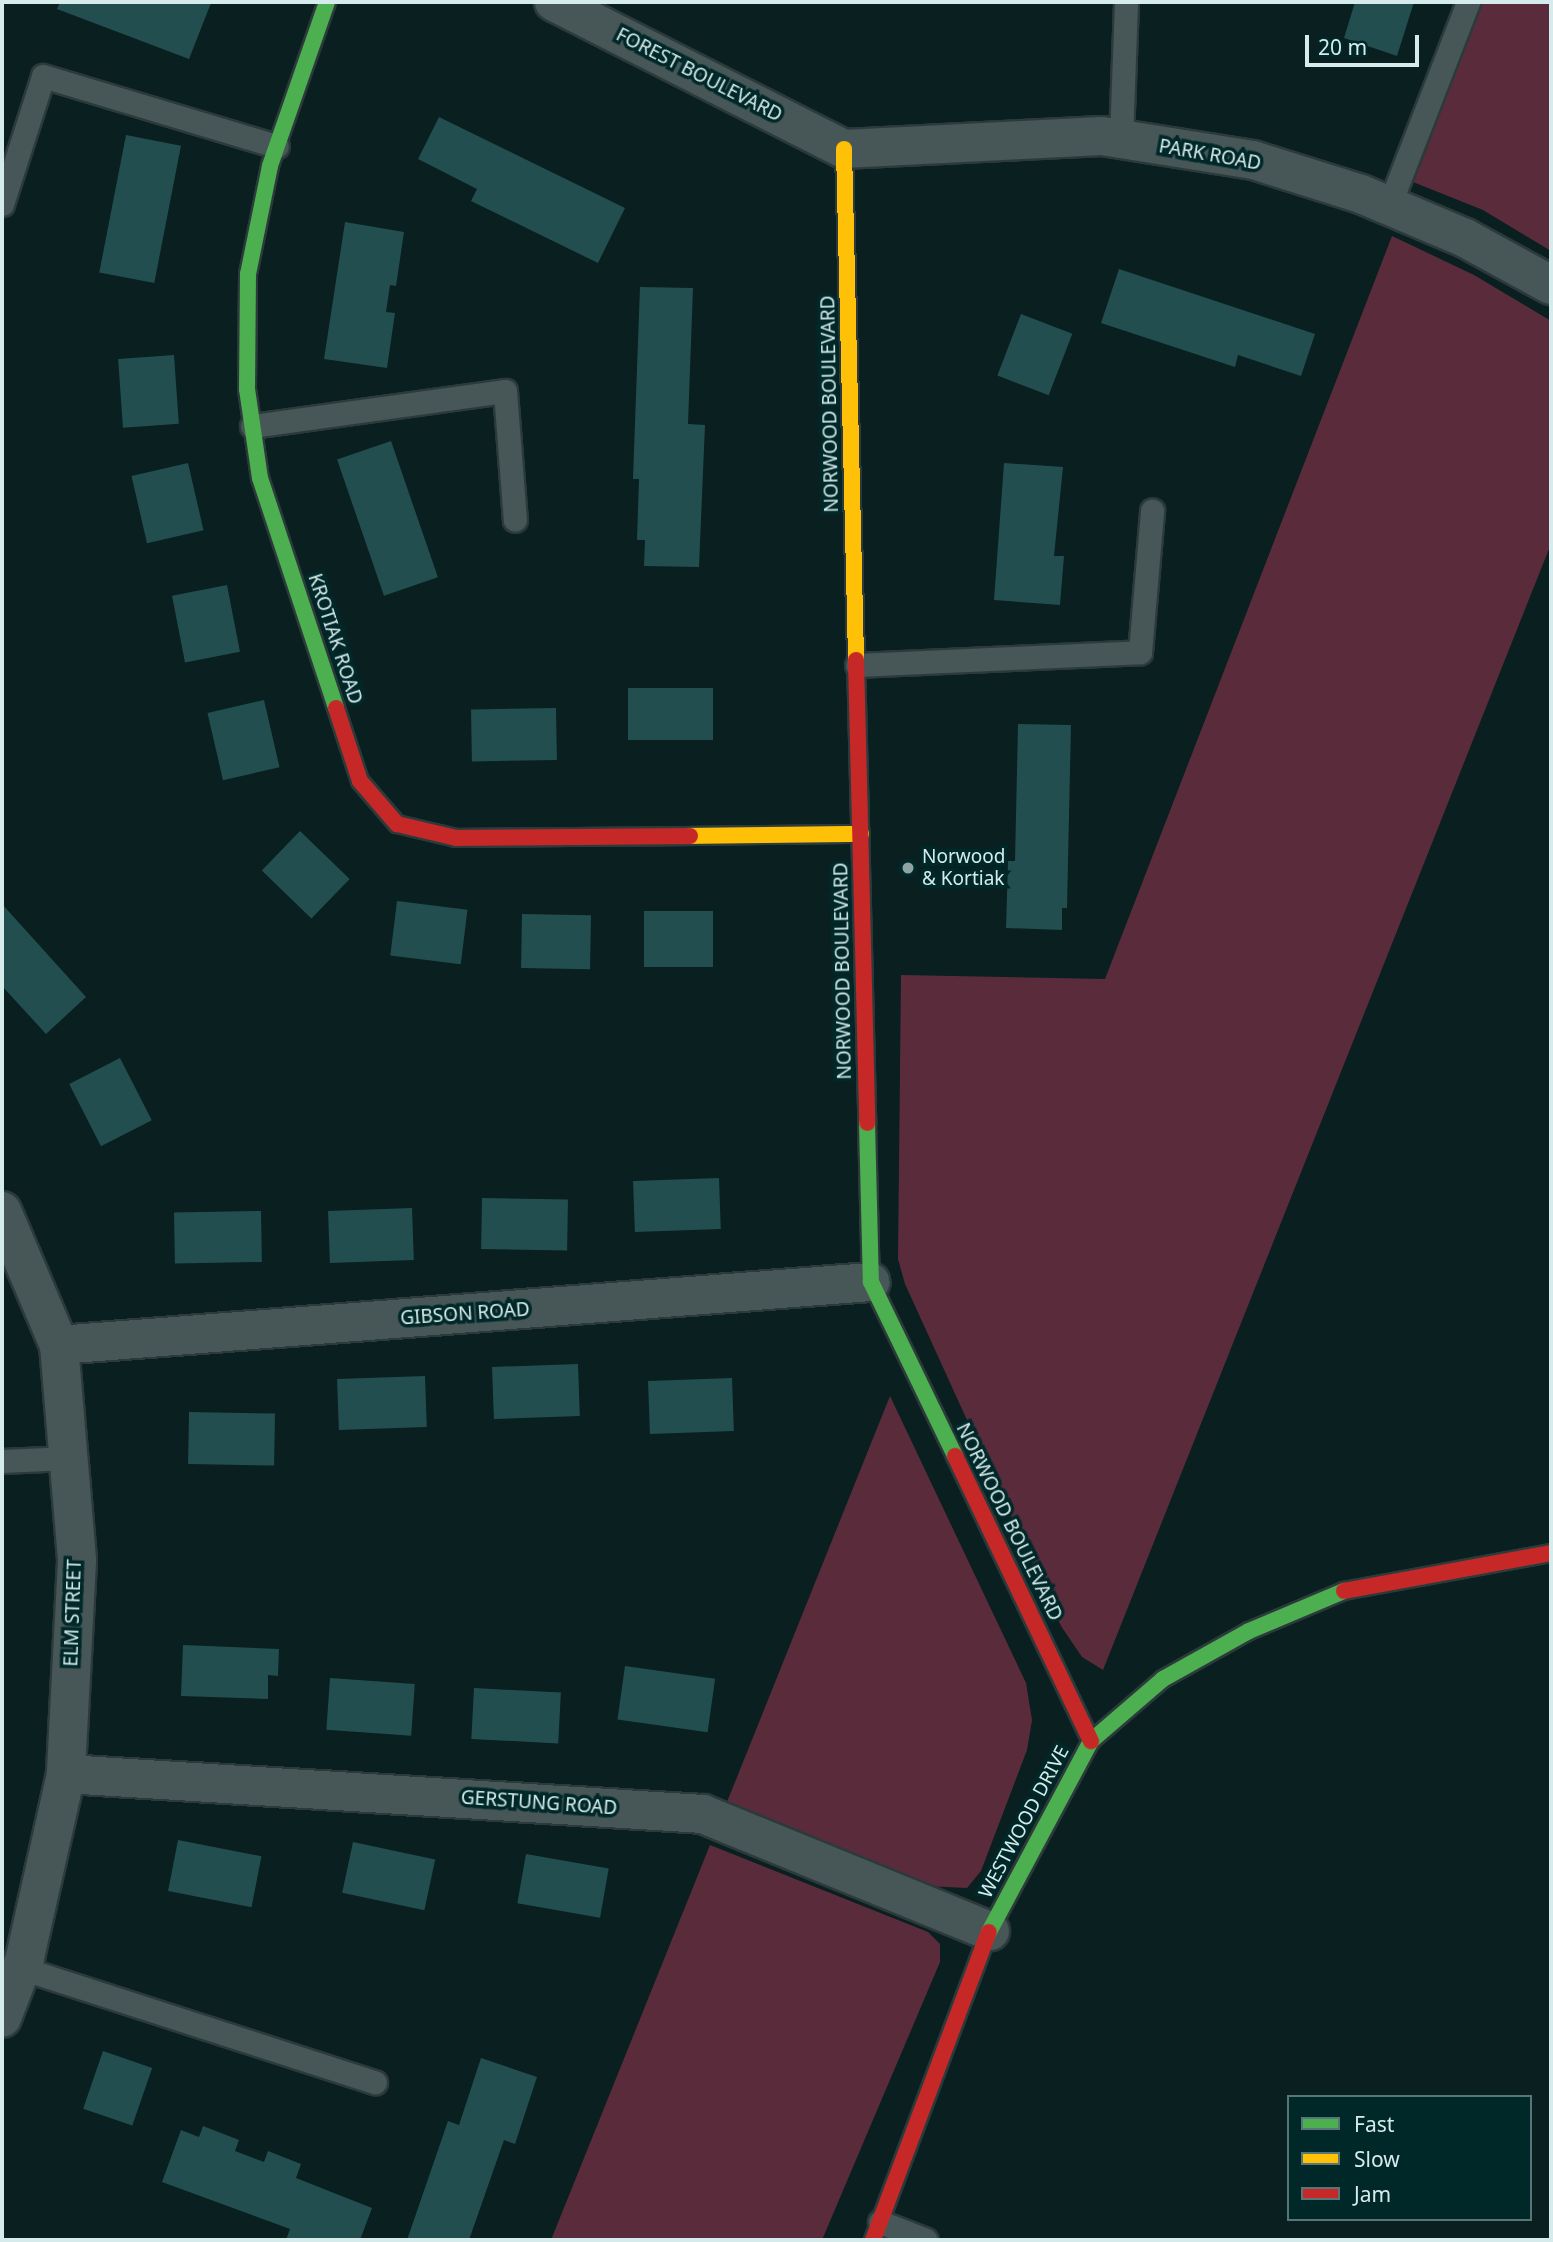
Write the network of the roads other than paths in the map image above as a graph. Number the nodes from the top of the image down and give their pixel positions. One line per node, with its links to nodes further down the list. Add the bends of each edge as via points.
1 (327, 2): 6 (street, KROTIAK ROAD)
2 (554, 2): 7 (street, FOREST BOULEVARD)
3 (1126, 2): 5 (lane)
4 (1468, 2): 9 (lane)
5 (1121, 139): 7 (street, PARK ROAD, via 1102,136); 9 (street, PARK ROAD, via 1253,160)
6 (277, 146): 8 (lane, via 43,76); 11 (street, KROTIAK ROAD, via 248,274 247,389)
7 (844, 149): 14 (street, NORWOOD BOULEVARD)
8 (2, 204)
9 (1389, 206): 10 (street, PARK ROAD, via 1465,238)
10 (1551, 285)
11 (252, 426): 13 (lane, via 505,391); 15 (street, KROTIAK ROAD, via 260,478 360,780 397,824 456,838)
12 (1152, 511): 14 (lane, via 1140,652)
13 (515, 520)
14 (857, 666): 15 (street, NORWOOD BOULEVARD)
15 (861, 834): 17 (street, NORWOOD BOULEVARD)
16 (2, 1211): 18 (street, ELM STREET)
17 (871, 1282): 18 (street, GIBSON ROAD); 22 (street, NORWOOD BOULEVARD)
18 (59, 1345): 19 (street, ELM STREET)
19 (68, 1458): 20 (lane); 23 (street, ELM STREET, via 77,1561)
20 (2, 1461)
21 (1551, 1553): 22 (street, WESTWOOD DRIVE, via 1346,1590 1249,1631 1163,1679)
22 (1091, 1741): 24 (street, WESTWOOD DRIVE)
23 (66, 1774): 24 (street, GERSTUNG ROAD, via 703,1814); 25 (street, ELM STREET)
24 (990, 1931): 27 (street, WESTWOOD DRIVE)
25 (8, 1997): 26 (lane)
26 (375, 2082)
27 (876, 2231): 28 (lane)
28 (926, 2240)

